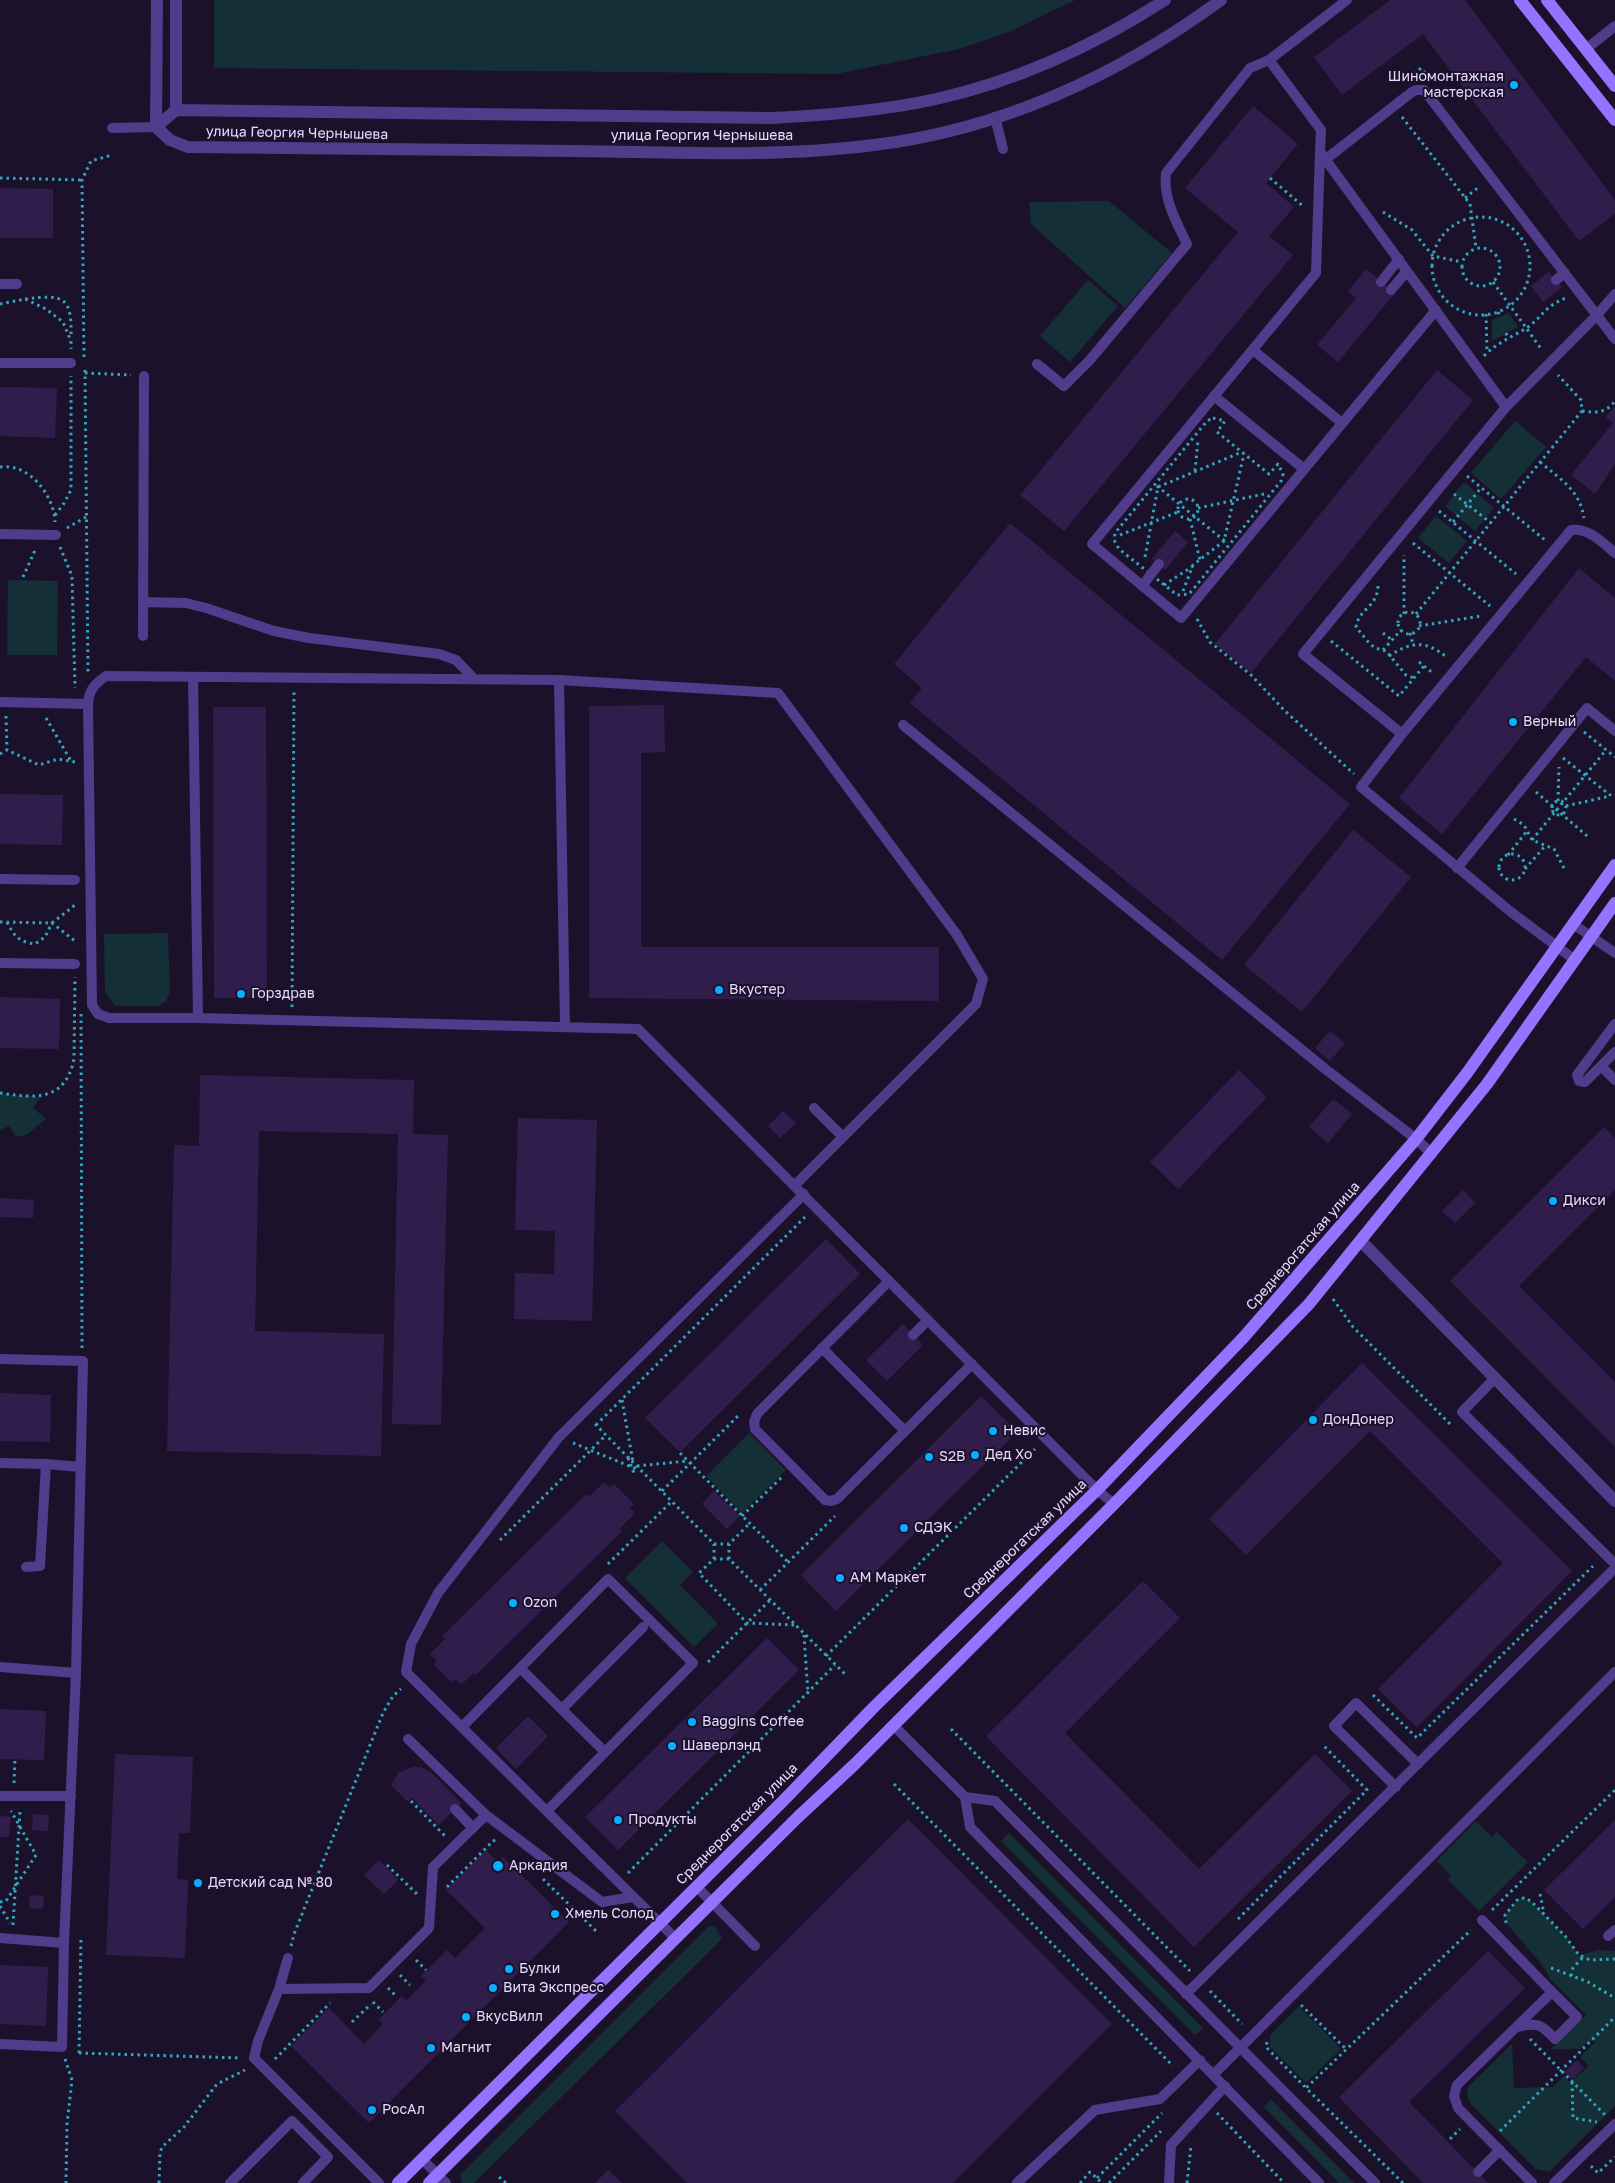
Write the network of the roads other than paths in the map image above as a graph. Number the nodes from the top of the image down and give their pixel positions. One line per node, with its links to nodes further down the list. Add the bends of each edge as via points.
1 (156, 0): 15 (street)
2 (176, 0): 12 (street)
3 (1165, 0): 12 (street, улица Георгия Чернышева, via 1084,47 1016,75 937,99 826,115 771,118)
4 (1221, 0): 13 (street, улица Георгия Чернышева, via 1181,29 1123,63 1066,92)
5 (1347, 0): 10 (lane)
6 (1520, 0): 14 (street)
7 (1547, 0): 9 (street)
8 (1615, 26): 9 (lane)
9 (1586, 49): 11 (street)
10 (1269, 60): 18 (lane, via 1321,130); 32 (lane, via 1250,68 1166,173 1164,186 1187,244 1089,361 1064,386)
11 (1615, 86)
12 (176, 110): 15 (street)
13 (995, 117): 15 (street, улица Георгия Чернышева, via 920,137 874,145 766,152 188,147 170,140); 17 (lane)
14 (1615, 120)
15 (156, 127): 16 (lane)
16 (112, 128)
17 (1003, 149)
18 (1323, 155): 19 (lane); 27 (lane, via 1416,90 1424,90 1559,277); 29 (lane, via 1316,273)
19 (1399, 259): 20 (lane); 21 (lane)
20 (1407, 271): 24 (lane); 26 (lane)
21 (1381, 282)
22 (0, 284): 23 (lane)
23 (17, 284)
24 (1391, 290)
25 (1615, 294): 27 (lane)
26 (1439, 307): 35 (lane); 36 (lane)
27 (1597, 315): 28 (lane); 35 (lane)
28 (1615, 339)
29 (1253, 350): 34 (lane); 36 (lane)
30 (0, 363): 31 (lane)
31 (72, 363)
32 (1037, 364)
33 (144, 376): 43 (lane)
34 (1214, 396): 37 (lane); 42 (lane, via 1092,544)
35 (1506, 407): 52 (lane, via 1303,654)
36 (1342, 423): 37 (lane)
37 (1304, 469): 42 (lane, via 1181,618)
38 (0, 534): 39 (lane)
39 (56, 535)
40 (1615, 553): 52 (lane, via 1591,534 1579,529 1571,530)
41 (1159, 564): 42 (lane)
42 (1142, 586)
43 (144, 602): 44 (lane); 46 (lane, via 186,603 274,631 309,638 439,654 456,660)
44 (143, 636)
45 (193, 677): 46 (lane); 48 (lane, via 106,676 95,684); 65 (lane)
46 (474, 679): 47 (lane)
47 (559, 680): 67 (lane); 72 (lane, via 778,693 957,935 983,979 976,1004)
48 (88, 699): 49 (lane, via 75,703); 65 (lane, via 92,1005 98,1014 109,1018)
49 (3, 702)
50 (902, 725): 73 (lane)
51 (1615, 731): 54 (lane, via 1587,708)
52 (1402, 734): 54 (lane, via 1361,787)
53 (1615, 865): 58 (street, Среднерогатская улица)
54 (1457, 868): 60 (lane)
55 (0, 879): 56 (lane)
56 (75, 880)
57 (1615, 903): 59 (street)
58 (1573, 924): 59 (lane); 60 (street, Среднерогатская улица)
59 (1592, 936): 61 (lane); 62 (street)
60 (1557, 947): 62 (lane); 73 (street, Среднерогатская улица)
61 (1615, 953)
62 (1575, 960): 74 (street)
63 (0, 963): 64 (lane)
64 (75, 964)
65 (198, 1018): 67 (lane)
66 (1615, 1024): 69 (lane, via 1576,1075 1579,1081 1585,1082)
67 (565, 1027): 75 (lane, via 638,1029)
68 (1615, 1052): 69 (lane)
69 (1601, 1066): 70 (lane)
70 (1615, 1080)
71 (814, 1108): 72 (lane)
72 (842, 1136): 75 (lane)
73 (1416, 1139): 74 (lane); 89 (street, Среднерогатская улица, via 1243,1338)
74 (1432, 1154): 77 (street)
75 (795, 1185): 76 (lane)
76 (804, 1194): 78 (lane); 102 (lane, via 559,1437 438,1593 411,1644 406,1672)
77 (1362, 1241): 84 (street); 91 (street, via 1309,1304)
78 (889, 1281): 79 (lane); 81 (lane)
79 (928, 1320): 80 (lane); 83 (lane)
80 (913, 1334)
81 (822, 1348): 85 (lane); 85 (lane, via 757,1414 754,1422 755,1429 792,1467 825,1500 831,1501 837,1499)
82 (0, 1358): 88 (lane, via 83,1361)
83 (972, 1364): 85 (lane); 89 (lane)
84 (1495, 1378): 90 (street); 92 (lane, via 1462,1412)
85 (905, 1431)
86 (0, 1463): 87 (lane)
87 (46, 1464): 88 (lane); 93 (lane, via 40,1566)
88 (81, 1467): 99 (lane)
89 (1097, 1490): 91 (lane); 114 (street, Среднерогатская улица, via 868,1713)
90 (1615, 1500)
91 (1114, 1504): 101 (street)
92 (1615, 1564)
93 (26, 1567)
94 (1615, 1568): 105 (lane)
95 (643, 1627): 100 (lane)
96 (0, 1667): 99 (lane)
97 (520, 1668): 100 (lane); 102 (lane); 104 (lane, via 608,1578 693,1663)
98 (1615, 1672): 129 (lane)
99 (76, 1673): 108 (lane)
100 (562, 1709): 104 (lane)
101 (893, 1726): 109 (lane); 116 (street)
102 (462, 1727): 111 (lane, via 504,1763)
103 (408, 1739): 112 (lane)
104 (605, 1752): 111 (lane)
105 (1418, 1764): 106 (lane); 106 (lane, via 1356,1703 1334,1726)
106 (1396, 1787): 126 (lane)
107 (0, 1796): 108 (lane)
108 (71, 1796): 121 (lane)
109 (965, 1797): 126 (lane, via 995,1801); 130 (lane, via 970,1827)
110 (455, 1809): 113 (lane)
111 (546, 1811): 115 (lane)
112 (486, 1815): 113 (lane); 115 (lane, via 602,1902)
113 (473, 1828): 124 (lane, via 434,1867 429,1928 369,1988)
114 (697, 1887): 116 (lane); 118 (street, Среднерогатская улица)
115 (633, 1897): 118 (lane)
116 (712, 1902): 120 (street); 122 (lane)
117 (1482, 1920): 125 (lane)
118 (660, 1923): 120 (lane); 135 (street, Среднерогатская улица)
119 (0, 1938): 121 (lane)
120 (675, 1938): 137 (street)
121 (64, 1943): 128 (lane, via 62,2046)
122 (756, 1946)
123 (288, 1958): 124 (lane)
124 (279, 1988): 140 (lane, via 258,2041 256,2060)
125 (1552, 1992): 127 (lane); 127 (lane, via 1577,2017 1555,2039 1542,2026 1531,2023)
126 (1186, 1994): 129 (lane)
127 (1517, 2027): 134 (lane, via 1457,2085 1454,2096 1458,2108)
128 (0, 2044)
129 (1240, 2048): 131 (lane); 145 (lane)
130 (1200, 2060): 131 (lane); 142 (lane, via 1160,2099 1095,2110)
131 (1214, 2074): 132 (lane)
132 (1225, 2086): 143 (lane, via 1170,2145); 144 (lane)
133 (1615, 2124): 147 (lane)
134 (1500, 2150): 136 (lane); 146 (lane)
135 (422, 2159): 137 (lane); 141 (street, Среднерогатская улица)
136 (1478, 2172)
137 (437, 2180)
138 (230, 2183): 139 (lane, via 292,2121 328,2157)
139 (302, 2183)
140 (379, 2183)
141 (398, 2183)
142 (1017, 2183)
143 (1169, 2183)
144 (1320, 2183)
145 (1375, 2183)
146 (1532, 2183)
147 (1554, 2183)

